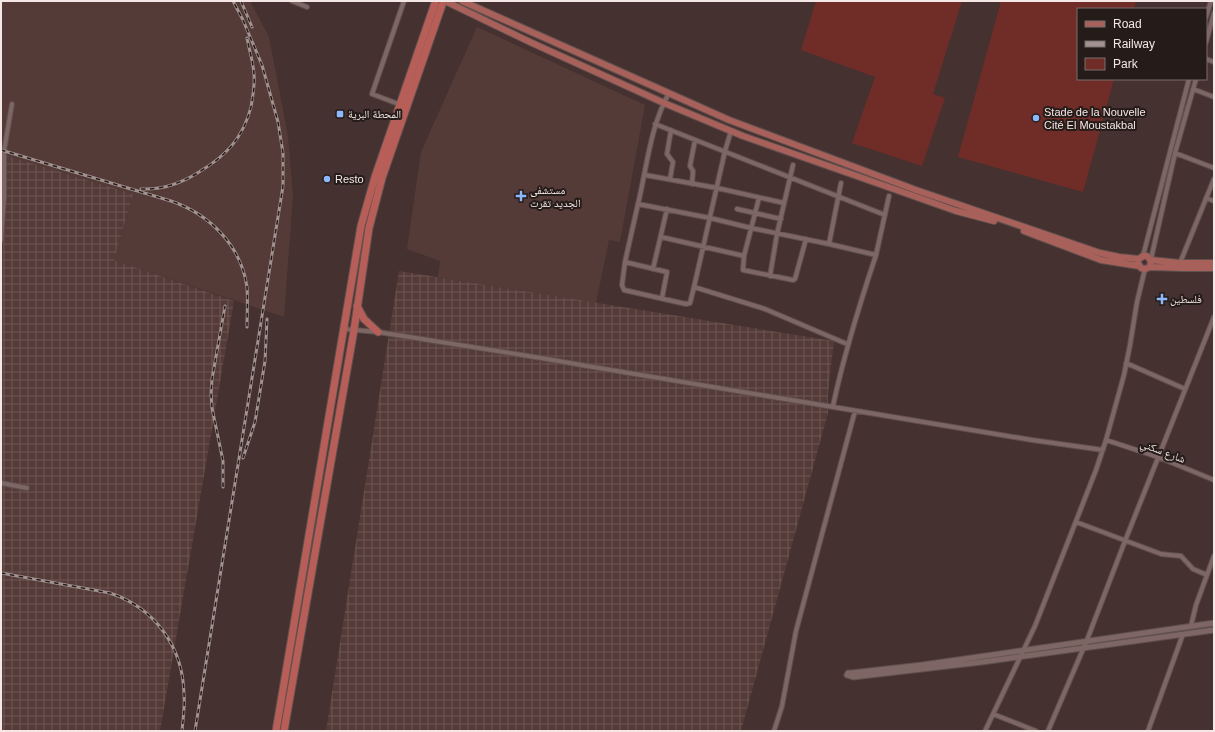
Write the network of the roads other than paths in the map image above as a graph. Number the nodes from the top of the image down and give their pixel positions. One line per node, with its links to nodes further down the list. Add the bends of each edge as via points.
1 (292, 1): 6 (street)
2 (404, 1): 17 (street, via 372,94)
3 (462, 1): 13 (main road)
4 (1211, 1): 8 (street)
5 (441, 2): 15 (main road); 17 (highway)
6 (308, 7)
7 (1214, 13): 9 (street)
8 (1207, 14)
9 (1207, 38)
10 (1189, 80): 58 (street)
11 (1196, 80): 12 (street)
12 (1193, 89): 14 (street); 23 (street)
13 (669, 93): 15 (street); 33 (main road, via 730,120)
14 (1214, 97)
15 (664, 103): 18 (street); 20 (main road)
16 (12, 104): 51 (street, via 4,151)
17 (403, 106): 65 (highway, via 374,206); 67 (highway, via 366,206)
18 (655, 124): 19 (street); 26 (street)
19 (671, 130): 21 (street); 28 (street, via 667,154 673,162)
20 (731, 131): 22 (street); 33 (main road)
21 (696, 140): 22 (street); 31 (street, via 690,166 693,171)
22 (725, 151): 27 (street); 32 (street)
23 (1175, 153): 25 (street); 58 (street)
24 (793, 164): 27 (street)
25 (1214, 168)
26 (645, 174): 28 (street); 39 (street)
27 (790, 177): 34 (street); 40 (street)
28 (670, 179): 31 (street)
29 (1214, 179): 37 (street)
30 (841, 183): 34 (street)
31 (692, 184): 32 (street)
32 (717, 188): 36 (street); 45 (street)
33 (915, 193): 58 (main road, via 1101,260)
34 (838, 196): 44 (street); 52 (street)
35 (889, 196): 44 (street)
36 (759, 198): 40 (street); 43 (street)
37 (1206, 198): 38 (street); 59 (street)
38 (1214, 201)
39 (638, 204): 41 (street); 56 (street)
40 (784, 204): 46 (street)
41 (667, 209): 45 (street); 49 (street)
42 (737, 209): 43 (street)
43 (755, 214): 46 (street); 47 (street)
44 (885, 215): 54 (street)
45 (710, 218): 47 (street); 53 (street)
46 (781, 219): 48 (street)
47 (751, 228): 48 (street); 55 (street)
48 (777, 234): 50 (street); 62 (street)
49 (661, 237): 53 (street); 61 (street)
50 (806, 239): 52 (street); 62 (street, via 795,280)
51 (1, 240)
52 (829, 244): 54 (street)
53 (704, 246): 55 (street); 63 (street)
54 (876, 255): 70 (street)
55 (744, 256): 62 (street, via 743,270)
56 (625, 262): 61 (street); 64 (street, via 622,285 624,290)
57 (1214, 262): 59 (main road)
58 (1145, 263): 59 (main road); 60 (main road, via 1182,268); 71 (street)
59 (1180, 263)
60 (1214, 268)
61 (653, 269): 64 (street, via 667,272)
62 (770, 276)
63 (694, 287): 64 (street, via 688,304); 70 (street, via 764,310)
64 (662, 298)
65 (357, 305): 68 (highway); 69 (highway, via 364,320)
66 (1214, 317): 72 (street)
67 (344, 329): 68 (street); 77 (highway)
68 (354, 330): 69 (street); 78 (highway)
69 (378, 332): 73 (street)
70 (847, 344): 73 (street)
71 (1126, 363): 72 (street); 75 (street)
72 (1185, 389): 79 (street)
73 (833, 406): 74 (street)
74 (855, 411): 76 (street); 98 (street, via 796,631 782,706)
75 (1106, 440): 76 (street); 79 (street, شارع سكني)
76 (1103, 450): 83 (street)
77 (323, 454): 78 (highway); 96 (highway)
78 (331, 455): 97 (highway)
79 (1158, 458): 80 (street, شارع سكني); 84 (street)
80 (1214, 480)
81 (1, 483): 82 (street)
82 (28, 488)
83 (1076, 522): 84 (street); 93 (street)
84 (1124, 541): 86 (street, via 1161,554 1181,556 1193,569); 91 (street)
85 (1214, 556): 86 (street)
86 (1208, 575): 88 (street)
87 (1214, 623): 88 (street)
88 (1190, 626): 91 (street)
89 (1214, 630): 90 (street)
90 (1184, 634): 92 (street); 102 (street)
91 (1087, 640): 92 (street); 93 (street)
92 (1084, 648): 94 (street); 101 (street)
93 (1024, 649): 94 (street); 94 (street, via 847,675 853,677)
94 (1020, 656): 95 (street)
95 (993, 714): 99 (street); 100 (street)
96 (276, 731)
97 (284, 731)
98 (774, 731)
99 (986, 731)
100 (1036, 731)
101 (1048, 731)
102 (1148, 731)

